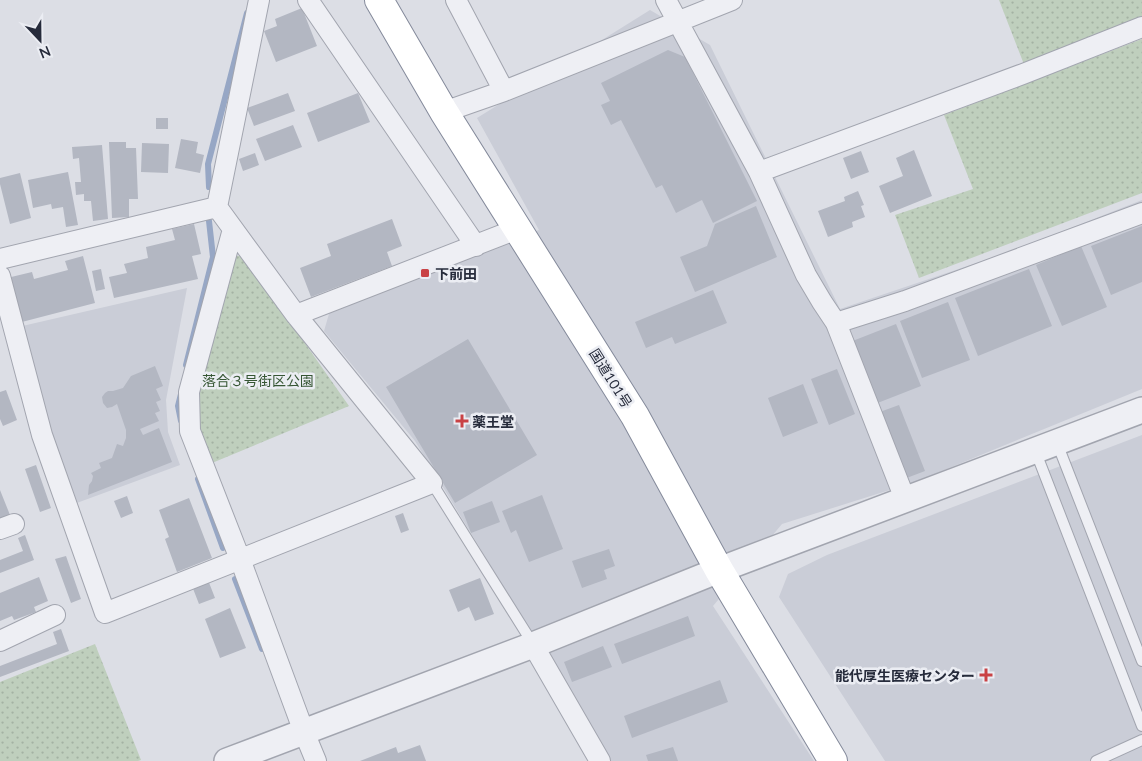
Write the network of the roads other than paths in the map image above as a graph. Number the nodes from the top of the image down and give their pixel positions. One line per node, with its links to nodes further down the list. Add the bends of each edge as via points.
1 (259, 0): 12 (street)
2 (308, 0): 16 (street)
3 (379, 0): 10 (highway, 国道101号)
4 (456, 0): 9 (street)
5 (666, 0): 7 (street)
6 (732, 0): 7 (street)
7 (677, 21): 9 (street); 11 (street)
8 (1142, 27): 11 (street)
9 (504, 91): 10 (street)
10 (444, 112): 15 (highway, 国道101号)
11 (760, 172): 20 (street, via 806,274)
12 (217, 207): 14 (street); 17 (street)
13 (1142, 212): 20 (street, via 905,301)
14 (233, 229): 19 (street); 25 (street, via 189,392 190,431)
15 (518, 229): 16 (street); 26 (highway, 国道101号, via 635,416)
16 (476, 246): 19 (street)
17 (0, 258)
18 (0, 276): 25 (street, via 42,435 105,614)
19 (296, 315): 23 (street)
20 (836, 323): 24 (street)
21 (1142, 410): 22 (street)
22 (1046, 446): 24 (street); 30 (lane); 31 (lane)
23 (432, 483): 25 (street); 29 (lane)
24 (906, 499): 26 (street)
25 (240, 559): 32 (street)
26 (719, 570): 29 (street); 37 (highway, 国道101号)
27 (55, 615): 28 (street)
28 (0, 641)
29 (533, 645): 32 (street); 36 (street)
30 (1142, 661)
31 (1142, 726)
32 (304, 732): 34 (street); 35 (street)
33 (1142, 740): 38 (lane)
34 (227, 761)
35 (316, 761)
36 (600, 761)
37 (833, 761)
38 (1096, 761)

